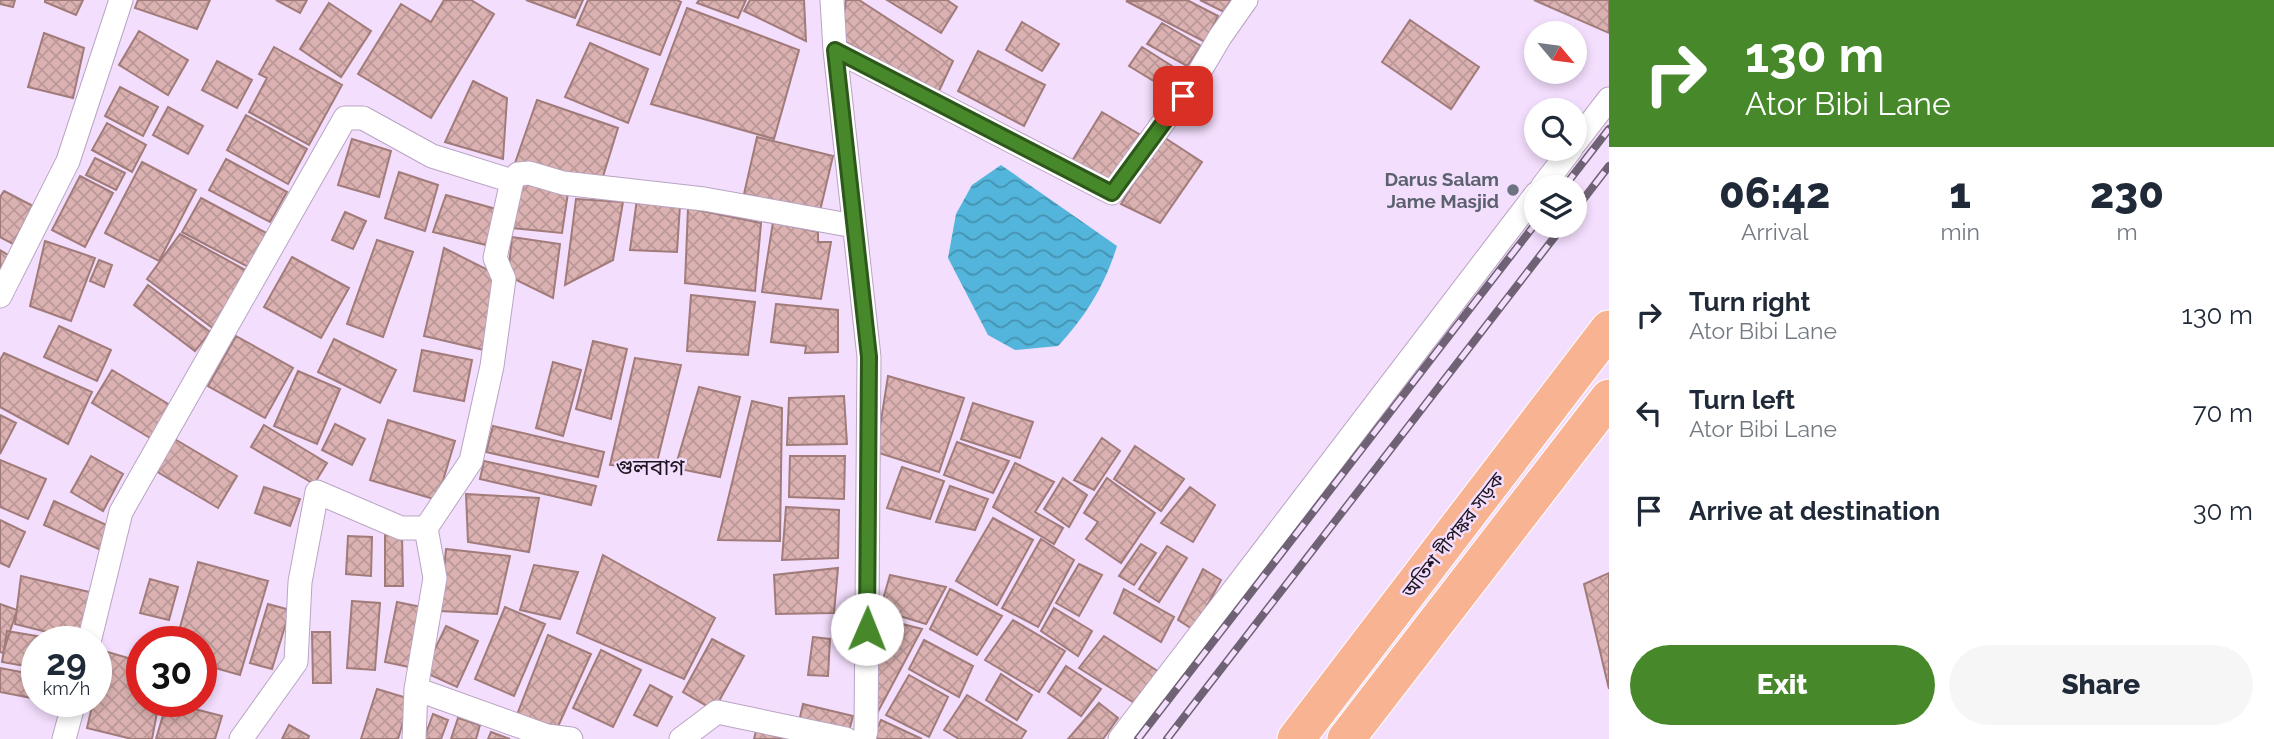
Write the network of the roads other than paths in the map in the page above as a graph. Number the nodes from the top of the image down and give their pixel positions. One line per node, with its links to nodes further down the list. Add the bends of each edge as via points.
1 (121, 0): 12 (street, via 68,161)
2 (832, 0): 4 (street)
3 (1246, 0): 4 (street, via 1112,193)
4 (835, 50): 11 (street)
5 (1609, 99): 6 (street)
6 (1587, 128)
7 (1562, 161): 8 (street)
8 (1551, 175)
9 (512, 181): 11 (street, via 518,174 529,173 564,183 704,199); 15 (street, via 495,258 504,279 492,366 471,461); 16 (street, via 432,156 363,118 345,118 121,512)
10 (1524, 210): 26 (street)
11 (854, 226): 25 (street, via 869,357)
12 (0, 296)
13 (1609, 329): 27 (main road, অতিশ দীপঙ্কর সড়ক)
14 (1609, 398): 28 (main road, অতিশ দীপঙ্কর সড়ক)
15 (426, 528): 17 (street, via 435,578); 20 (street, via 401,528 317,492 300,582 296,662)
16 (93, 626)
17 (416, 689): 21 (street); 22 (street, via 547,736)
18 (70, 717): 19 (street)
19 (64, 739)
20 (241, 739)
21 (414, 739)
22 (571, 739)
23 (681, 739): 24 (street, via 717,712)
24 (846, 739)
25 (863, 739)
26 (1120, 739)
27 (1296, 739)
28 (1346, 739)

